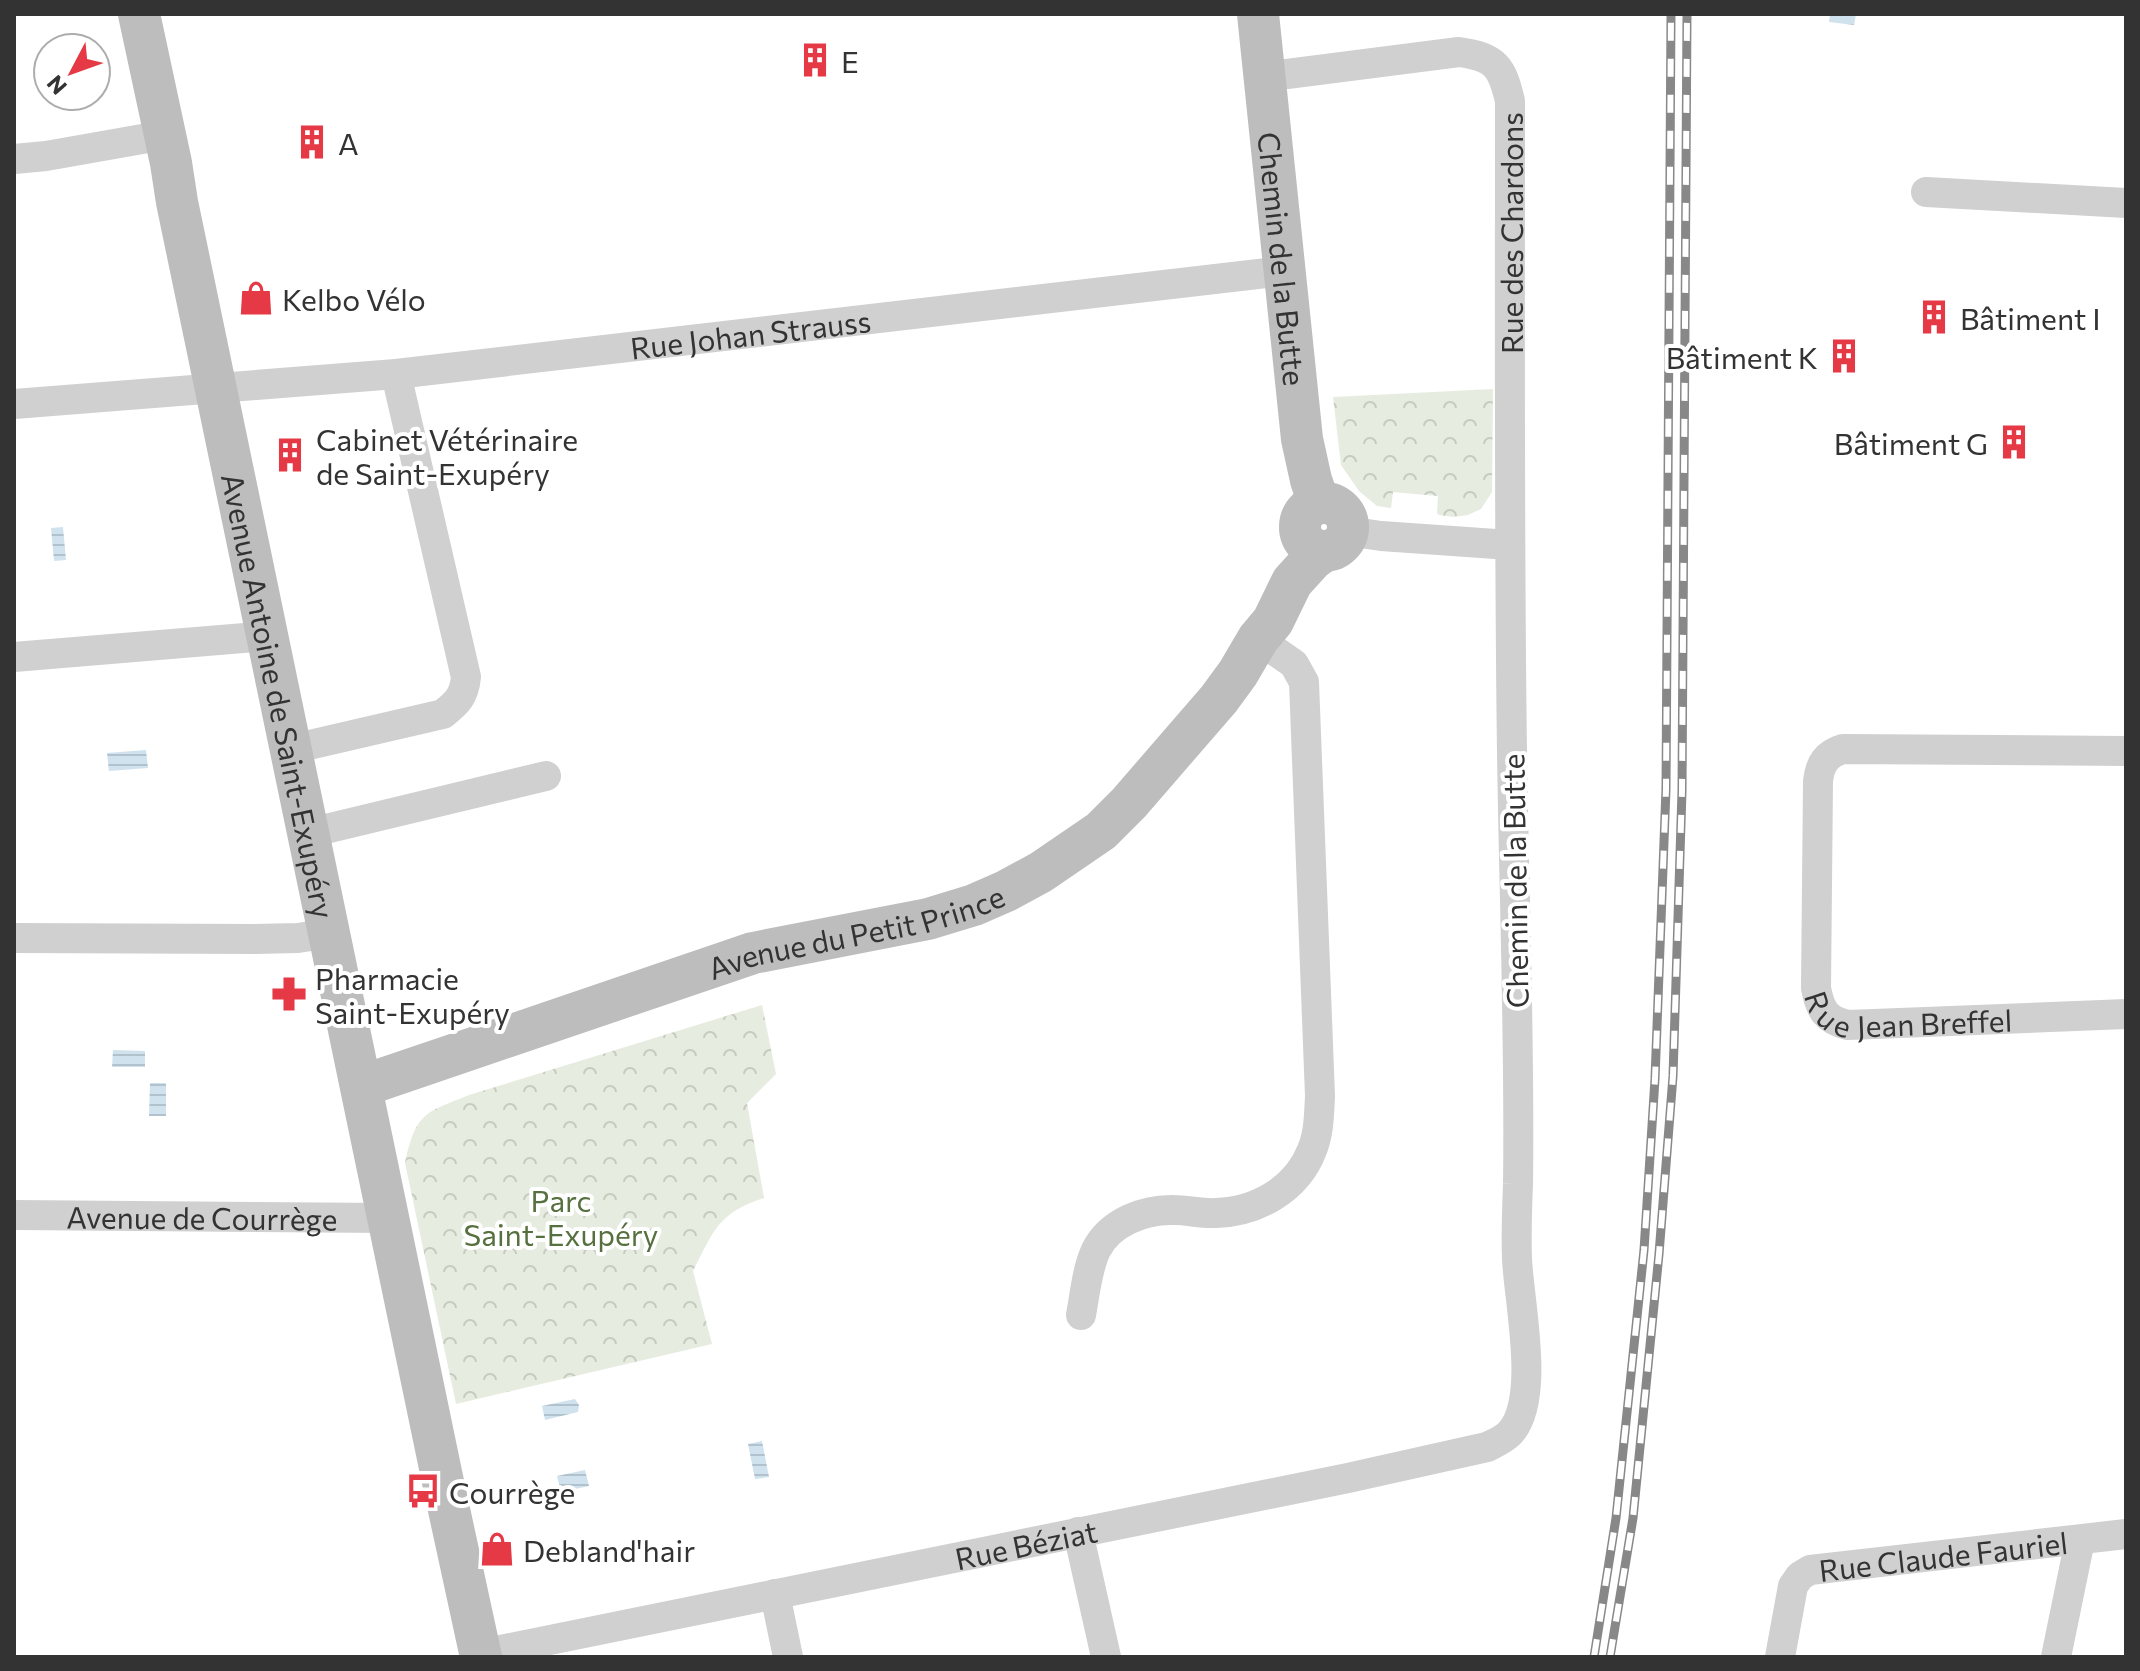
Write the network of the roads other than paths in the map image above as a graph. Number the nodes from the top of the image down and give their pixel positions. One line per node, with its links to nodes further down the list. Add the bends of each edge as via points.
1 (139, 14): 4 (main road, Avenue Antoine de Saint-Exupéry)
2 (1258, 14): 3 (main road, Chemin de la Butte)
3 (1264, 74): 8 (main road, Chemin de la Butte); 13 (street, Rue des Chardons, via 1459,52 1479,55 1497,66 1505,81 1510,101)
4 (165, 135): 5 (street); 10 (main road, Avenue Antoine de Saint-Exupéry)
5 (14, 159)
6 (1926, 192): 7 (street)
7 (2126, 203)
8 (1284, 271): 9 (street, Rue Johan Strauss); 12 (main road, Chemin de la Butte, via 1302,439)
9 (396, 374): 10 (street, Rue Johan Strauss); 17 (street, via 466,677 464,690 443,714)
10 (217, 389): 11 (street, Rue Johan Strauss); 14 (main road, Avenue Antoine de Saint-Exupéry)
11 (14, 404)
12 (1323, 529): 13 (street); 15 (main road, Avenue du Petit Prince, via 1312,560 1292,582)
13 (1510, 545): 28 (street, Chemin de la Butte, via 1517,1261)
14 (268, 636): 16 (street); 17 (main road, Avenue Antoine de Saint-Exupéry)
15 (1258, 639): 24 (main road, Avenue du Petit Prince, via 1219,699 1129,803 1071,853 1006,891 928,919 739,957); 27 (street, via 1294,664 1304,682 1319,1125 1303,1169 1266,1201 1219,1213 1154,1211 1131,1217 1112,1230 1097,1248)
16 (14, 657)
17 (292, 749): 20 (main road, Avenue Antoine de Saint-Exupéry)
18 (2126, 751): 23 (street, Rue Jean Breffel, via 1833,752 1824,760 1818,781 1816,988 1825,1014 1848,1025)
19 (546, 776): 20 (street)
20 (309, 833): 21 (main road, Avenue Antoine de Saint-Exupéry)
21 (330, 933): 22 (street, via 254,939); 24 (main road, Avenue Antoine de Saint-Exupéry)
22 (14, 938)
23 (2126, 1014)
24 (362, 1086): 26 (main road, Avenue Antoine de Saint-Exupéry)
25 (14, 1215): 26 (street, Avenue de Courrège)
26 (389, 1218): 33 (main road, Avenue Antoine de Saint-Exupéry)
27 (1081, 1315)
28 (1526, 1380): 29 (street, Rue Béziat, via 1519,1419 1501,1441 1487,1447)
29 (1078, 1532): 32 (street, Rue Béziat); 35 (street)
30 (2126, 1534): 31 (street, Rue Claude Fauriel)
31 (2080, 1540): 36 (street, Rue Claude Fauriel, via 1810,1570 1793,1586); 37 (street)
32 (775, 1594): 33 (street, Rue Béziat); 34 (street)
33 (481, 1656)
34 (788, 1657)
35 (1106, 1657)
36 (1780, 1657)
37 (2056, 1657)

